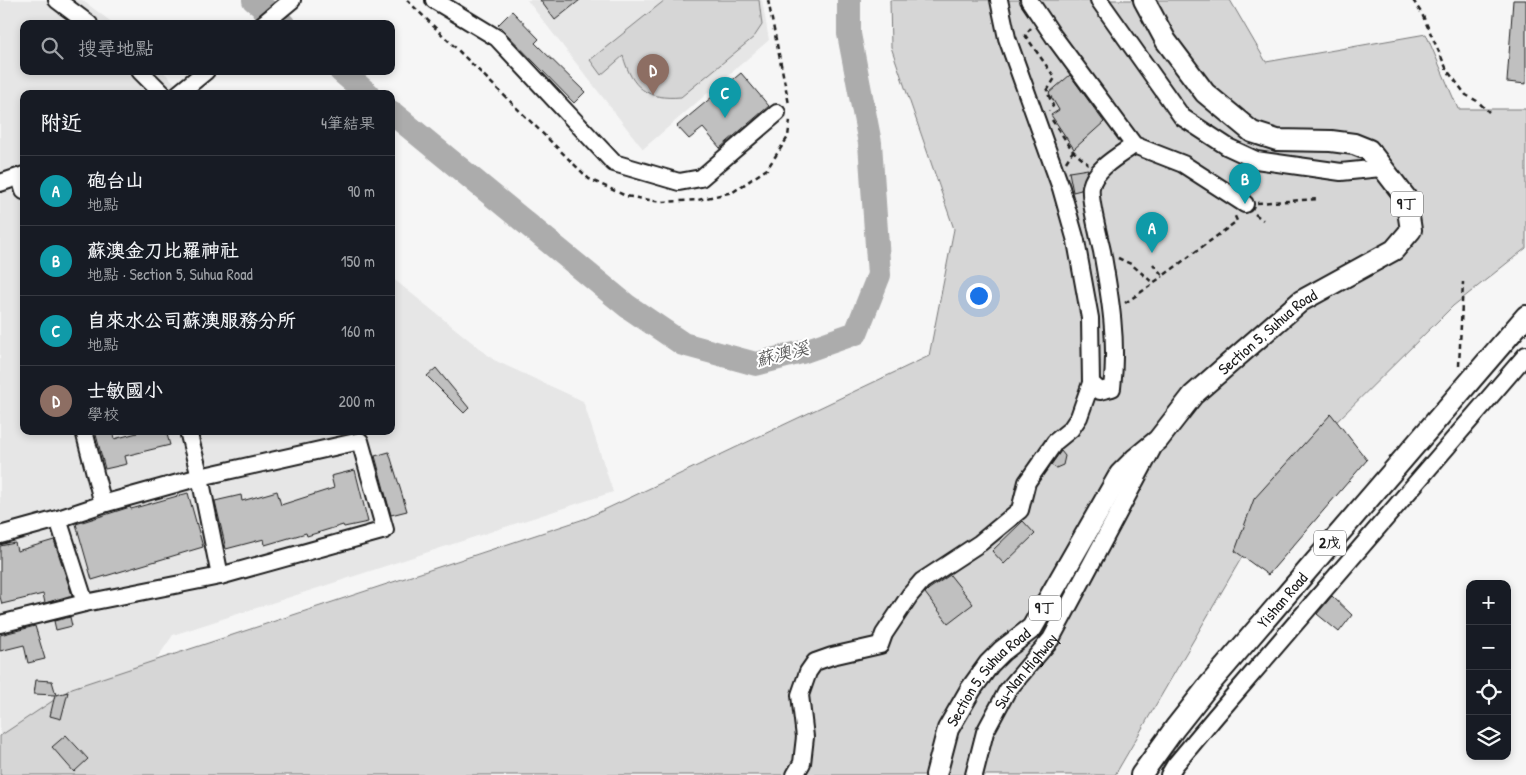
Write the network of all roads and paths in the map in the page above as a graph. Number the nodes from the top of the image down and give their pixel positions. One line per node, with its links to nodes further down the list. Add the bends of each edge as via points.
1 (57, 0): 11 (street)
2 (292, 0): 12 (street)
3 (407, 0): 18 (path, via 589,179 626,196 661,202 698,200 733,192 767,169 788,137)
4 (434, 0): 18 (street, via 497,38 614,163 679,182 701,178)
5 (768, 0): 18 (path)
6 (999, 0): 36 (street, via 1007,38 1061,188 1076,241 1090,318)
7 (1029, 0): 20 (street)
8 (1099, 0): 21 (street, via 1182,117 1228,147 1256,160 1341,172)
9 (1144, 0): 21 (main road, Section 5, Suhua Road / 9丁, via 1166,41 1205,93 1252,132 1277,140 1354,144 1369,150)
10 (1413, 0): 19 (path, via 1447,70 1466,95)
11 (84, 20)
12 (269, 20)
13 (1033, 25): 24 (path, via 1025,35 1055,78 1046,91 1053,106 1048,113 1073,151 1090,166)
14 (144, 75): 16 (street)
15 (201, 75): 17 (street)
16 (158, 90)
17 (183, 90)
18 (785, 111)
19 (1489, 112)
20 (1134, 145): 24 (street, via 1101,169); 26 (street, via 1182,164)
21 (1382, 168): 39 (main road, Section 5, Suhua Road / 9丁, via 1406,198 1411,230 1394,250 1301,301 1193,395)
22 (20, 181): 23 (street)
23 (0, 183)
24 (1093, 183): 27 (street, via 1093,202)
25 (1319, 199): 26 (path)
26 (1245, 204): 29 (path, via 1231,206 1237,221)
27 (1102, 249): 31 (path, via 1131,264); 32 (street)
28 (1153, 264): 29 (path)
29 (1163, 276): 31 (path)
30 (1463, 282): 35 (path)
31 (1154, 283): 32 (path, via 1127,303)
32 (1111, 304): 36 (street, via 1112,388 1100,391)
33 (1526, 316): 50 (main road, Yishan Road / 2戊, via 1209,685)
34 (1526, 355): 51 (street, via 1215,717)
35 (1459, 366)
36 (1091, 383): 47 (street, via 1079,417 1071,429 1055,442 1027,482 1020,510 980,543 922,581 884,634 880,645 815,662 800,695 805,737 802,763)
37 (85, 435): 41 (street)
38 (189, 435): 40 (street)
39 (1158, 440): 48 (main road, Section 5, Suhua Road / 9丁, via 1120,474 1032,628 1002,651 971,689 948,729); 49 (street, Su-Nan Highway, via 1051,639 1007,691 985,732)
40 (200, 478): 41 (street); 44 (street); 44 (street, via 360,441 385,530)
41 (103, 504): 42 (street)
42 (58, 519): 43 (street); 45 (street)
43 (0, 535)
44 (220, 576): 45 (street)
45 (85, 603): 46 (street)
46 (0, 624)
47 (795, 775)
48 (936, 775)
49 (974, 775)
50 (1141, 775)
51 (1170, 775)

